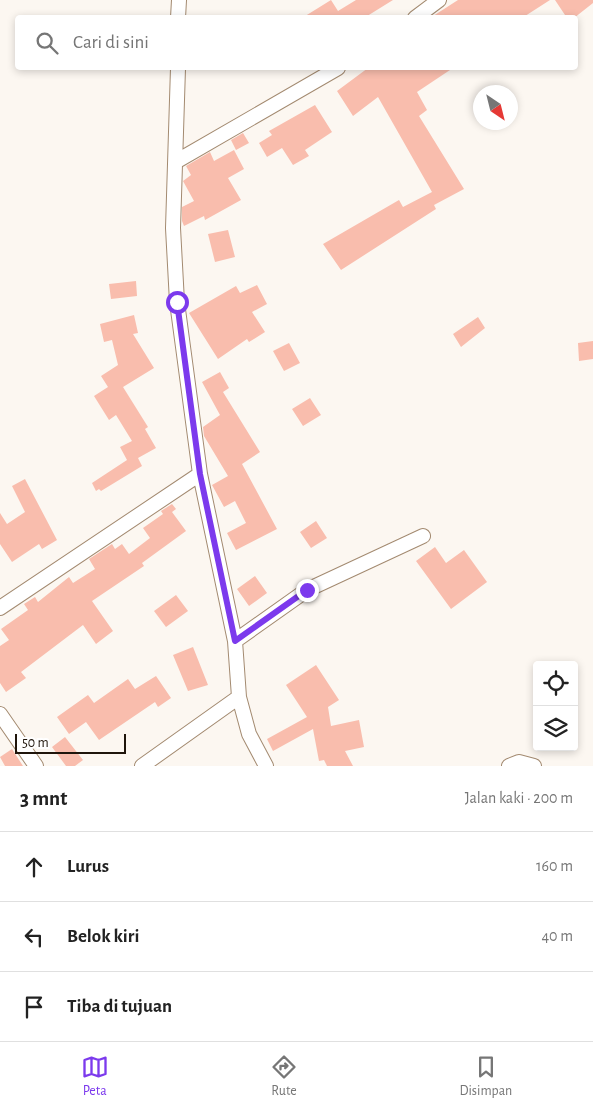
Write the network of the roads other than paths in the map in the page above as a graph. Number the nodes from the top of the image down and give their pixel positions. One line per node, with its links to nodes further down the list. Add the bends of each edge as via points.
1 (179, 0): 3 (street)
2 (439, 0): 4 (street)
3 (178, 15)
4 (419, 15)
5 (178, 70): 7 (street)
6 (335, 70): 7 (street)
7 (177, 161): 8 (street, via 173,228 177,302)
8 (200, 474): 10 (street); 11 (street)
9 (423, 536): 11 (street, via 307,590)
10 (0, 608)
11 (235, 641): 12 (street)
12 (239, 697): 15 (street); 16 (street, via 249,734)
13 (0, 714): 14 (street)
14 (36, 766)
15 (142, 766)
16 (266, 766)
17 (509, 766): 18 (street, via 519,762)
18 (534, 766)

